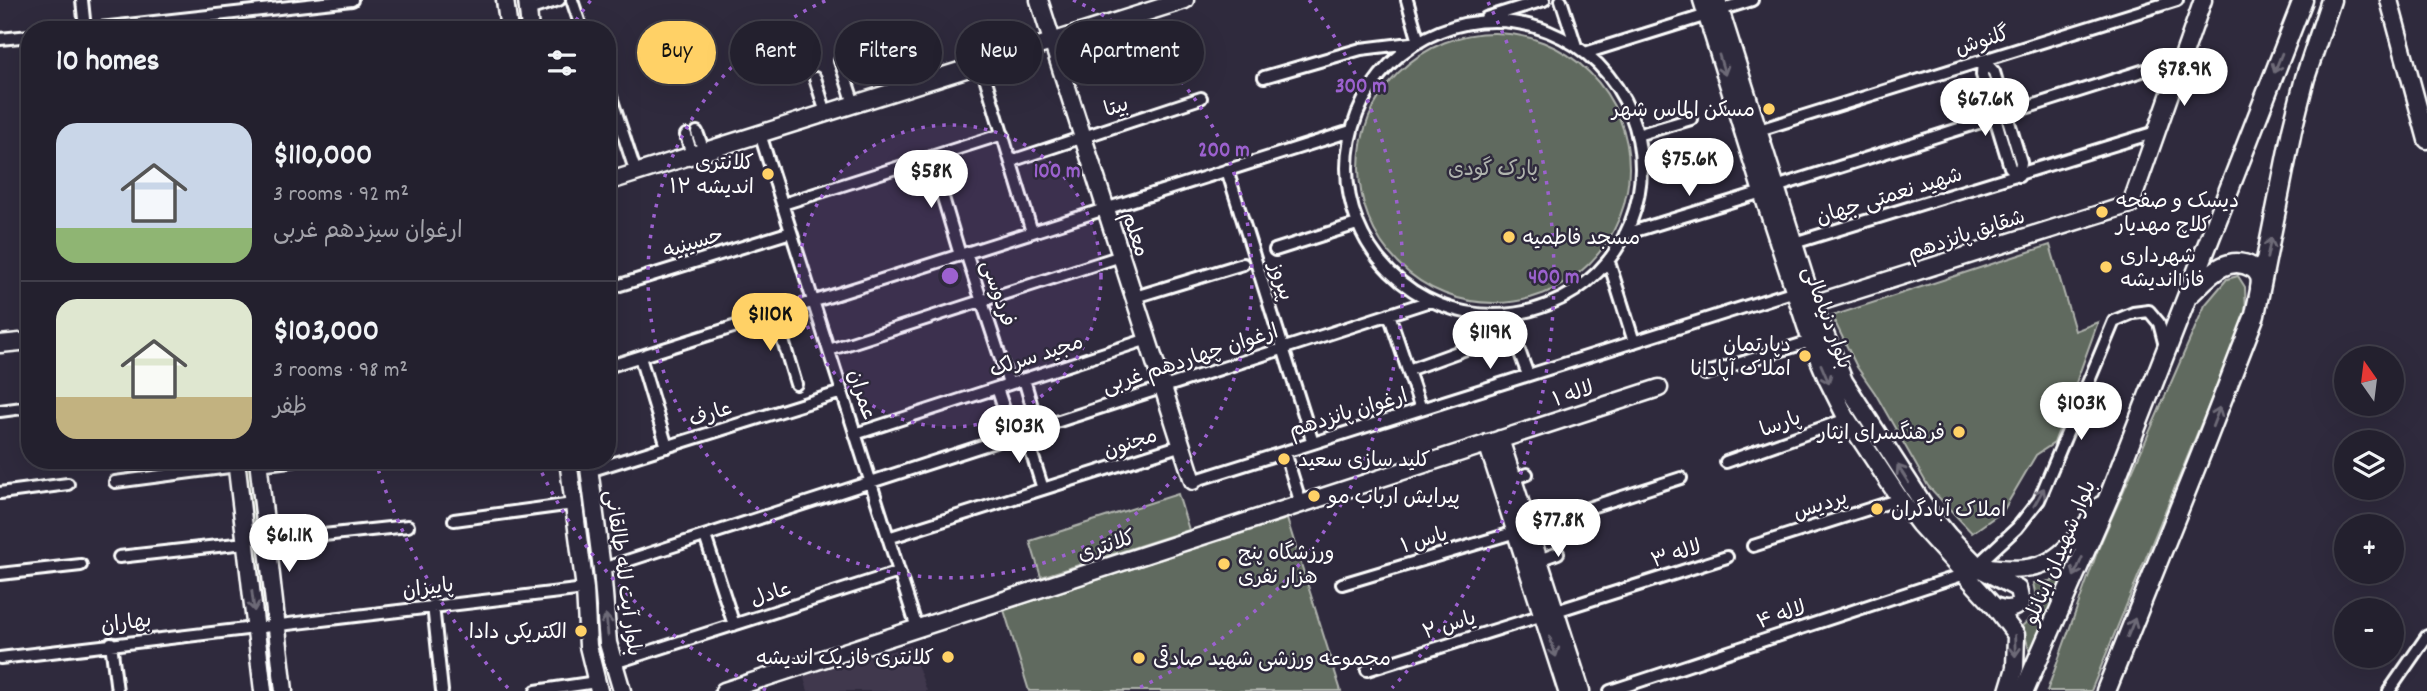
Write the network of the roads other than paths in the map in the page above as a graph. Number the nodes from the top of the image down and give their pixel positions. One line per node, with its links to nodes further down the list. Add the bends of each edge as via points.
1 (82, 0): 20 (street)
2 (352, 0): 21 (street)
3 (505, 0): 22 (street)
4 (559, 0): 16 (street)
5 (572, 0): 23 (street)
6 (1039, 0): 27 (street, معلم)
7 (1407, 0): 28 (street)
8 (1544, 0): 24 (street)
9 (1561, 0): 30 (street)
10 (1752, 0): 19 (street)
11 (2177, 0): 33 (street, گلنوش)
12 (2203, 0): 32 (street)
13 (2303, 0): 79 (main road, بلوار شهیدان اینانلو, one-way to 79)
14 (2389, 0): 55 (street)
15 (1177, 1): 18 (street)
16 (527, 5)
17 (2330, 5): 86 (main road, one-way to 17, via 2292,130)
18 (1147, 6): 27 (street)
19 (1712, 6): 31 (street); 48 (street, بلوار دنیامالی); 63 (street, بلوار دنیامالی, one-way to 63)
20 (83, 21)
21 (173, 21)
22 (508, 21)
23 (579, 21)
24 (1471, 23): 28 (street); 30 (street, via 1525,25)
25 (21, 37): 26 (street)
26 (0, 39)
27 (1053, 42): 29 (street); 54 (street, معلم)
28 (1419, 42): 35 (street, via 1362,49); 47 (street, via 1376,80)
29 (1042, 45)
30 (1576, 46): 31 (street)
31 (1585, 53): 53 (street, via 1618,90)
32 (2183, 58): 45 (street); 49 (street)
33 (1983, 60): 45 (street, via 1982,75); 48 (street, گلنوش)
34 (956, 72): 40 (street)
35 (1264, 77)
36 (817, 84): 44 (street)
37 (847, 84): 42 (street)
38 (895, 84): 40 (street)
39 (987, 84): 52 (street)
40 (897, 91): 42 (street)
41 (1200, 98): 54 (street, بیتا)
42 (854, 104): 44 (street)
43 (616, 112): 60 (street)
44 (826, 113): 51 (street)
45 (2001, 117): 61 (street, via 2010,167); 63 (street)
46 (1691, 119): 53 (street)
47 (1351, 131): 59 (street); 66 (street, via 1346,178)
48 (1759, 131): 63 (street, بلوار دنیامالی)
49 (2156, 132): 61 (street, شهید نعمتی جهان); 83 (street, شقایق پانزدهم, via 2131,204)
50 (691, 133): 56 (street)
51 (760, 134): 56 (street); 64 (street, عمران)
52 (1003, 134): 57 (street); 58 (street)
53 (1637, 135): 69 (street, via 1638,196)
54 (1083, 137): 58 (street, بیتا); 65 (street, معلم)
55 (2427, 140)
56 (698, 153): 60 (street)
57 (932, 157): 64 (street); 72 (street, فردوسی)
58 (1011, 161): 68 (street)
59 (1227, 170): 65 (street); 94 (street, پیروز)
60 (636, 173): 62 (street)
61 (2019, 176): 70 (street, شهید نعمتی جهان)
62 (616, 179)
63 (1769, 190): 69 (street); 70 (street, بلوار دنیامالی); 77 (street, بلوار دنیامالی)
64 (783, 204): 67 (street, عمران)
65 (1106, 209): 68 (street); 73 (street, معلم)
66 (1357, 224): 71 (street); 81 (street, via 1387,269)
67 (791, 232): 76 (street, حسینیه); 82 (street, عمران)
68 (1032, 232): 72 (street)
69 (1625, 234): 74 (street)
70 (1794, 243): 83 (street, بلوار دنیامالی)
71 (1275, 250)
72 (964, 254): 80 (street, فردوسی); 82 (street)
73 (1121, 256): 78 (street, معلم); 80 (street)
74 (1609, 261): 81 (street, via 1572,292 1531,310 1482,314); 91 (street)
75 (1243, 264): 78 (street)
76 (616, 286)
77 (1795, 291): 89 (street, بلوار دنیامالی); 91 (street, ارغوان پانزدهم)
78 (1135, 297): 88 (street, معلم)
79 (2185, 299): 86 (main road, via 2212,272 2224,265 2242,264 2258,272 2262,280); 96 (main road, بلوار شهیدان اینانلو)
80 (981, 301): 95 (street); 104 (street, فردوسی)
81 (1430, 301): 85 (street, ارغوان چهاردهم غربی)
82 (813, 302): 84 (street); 95 (street, عمران)
83 (1813, 304): 154 (street, بلوار دنیامالی, one-way to 83, via 1844,381)
84 (775, 314): 97 (street); 103 (street)
85 (1388, 314): 94 (street, ارغوان چهاردهم غربی); 99 (street)
86 (2255, 315): 183 (main road, one-way to 86)
87 (1510, 326): 101 (street)
88 (1148, 339): 102 (street, مجید سرلک); 105 (street, معلم)
89 (1811, 341): 100 (street); 112 (street, بلوار دنیامالی, one-way to 112)
90 (21, 342): 92 (street)
91 (1634, 342): 101 (street, ارغوان پانزدهم)
92 (0, 344)
93 (1477, 345): 99 (street)
94 (1283, 348): 105 (street, ارغوان چهاردهم غربی); 118 (street, پیروز)
95 (829, 350): 108 (street, عمران)
96 (2166, 352): 136 (main road, بلوار شهیدان اینانلو); 154 (street, one-way to 96, via 2017,528 2039,500 2114,321 2149,311 2159,323)
97 (640, 357): 98 (street); 120 (street)
98 (616, 364)
99 (1408, 370): 110 (street)
100 (1705, 374)
101 (1528, 375): 110 (street, ارغوان پانزدهم)
102 (1024, 379): 104 (street, مجید سرلک); 113 (street)
103 (796, 384)
104 (1009, 384): 106 (street, مجید سرلک)
105 (1164, 387): 113 (street, ارغوان چهاردهم غربی); 119 (street, معلم)
106 (997, 388): 115 (street, مجید سرلک); 116 (street)
107 (1658, 388): 117 (street, لاله ۱)
108 (842, 392): 115 (street, عمران); 120 (street, عارف)
109 (21, 408): 111 (street)
110 (1421, 409): 118 (street, ارغوان پانزدهم)
111 (0, 411)
112 (1847, 419): 123 (street, پارسا); 137 (street, بلوار دنیامالی)
113 (1038, 428): 114 (street, ارغوان چهاردهم غربی)
114 (1025, 432): 116 (street, ارغوان چهاردهم غربی); 134 (street)
115 (855, 434): 132 (street, عمران)
116 (1013, 436): 132 (street, ارغوان چهاردهم غربی)
117 (1494, 441): 139 (street, کلانتری); 142 (street)
118 (1313, 443): 121 (street, ارغوان پانزدهم)
119 (1182, 445): 130 (street, معلم); 134 (street, مجنون)
120 (667, 447): 122 (street, عارف)
121 (1284, 452): 130 (street, ارغوان پانزدهم); 139 (street)
122 (616, 459)
123 (1726, 462)
124 (198, 469): 131 (street)
125 (238, 469): 146 (street)
126 (259, 469): 145 (street)
127 (569, 469): 138 (street)
128 (589, 469): 153 (street, بلوار آیت لله طالقانی)
129 (1681, 478): 142 (street, یاس ۱)
130 (1193, 481)
131 (115, 482)
132 (870, 482): 143 (street, ارغوان چهاردهم غربی); 144 (street, عمران)
133 (68, 484): 135 (street)
134 (1043, 489): 144 (street, مجنون)
135 (0, 493)
136 (2110, 494): 154 (street, via 2066,551 2046,563 2009,570); 182 (main road, بلوار شهیدان اینانلو, one-way to 182)
137 (1900, 499): 147 (street, پردیس); 154 (street, بلوار دنیامالی, via 1919,524)
138 (573, 504): 140 (street); 158 (street)
139 (1301, 504): 165 (street, کلانتری)
140 (454, 520)
141 (408, 526): 145 (street)
142 (1522, 529): 151 (street); 157 (street, یاس ۱); 161 (street)
143 (705, 536): 153 (street, ارغوان چهاردهم غربی); 163 (street)
144 (888, 538): 155 (street, عمران)
145 (267, 541): 162 (street)
146 (245, 543): 149 (street); 164 (street, one-way to 164)
147 (1753, 546)
148 (1558, 553): 151 (street)
149 (120, 557)
150 (1727, 557): 161 (street, لاله ۳)
151 (1539, 560): 161 (street)
152 (81, 565): 156 (street)
153 (602, 569): 169 (street, بلوار آیت لله طالقانی, one-way to 153)
154 (1971, 570): 160 (street, بلوار دنیامالی); 160 (street, via 2018,589 2021,603 2014,608); 180 (street, لاله ۴)
155 (899, 572): 163 (street, عادل); 165 (street, عمران)
156 (0, 574)
157 (1342, 584)
158 (585, 589): 159 (street, پاییزان); 171 (street, via 588,646)
159 (433, 605): 162 (street, پاییزان); 176 (street)
160 (1994, 606): 181 (street, بلوار دنیامالی, one-way to 181, via 2015,635 2015,668)
161 (1549, 613): 170 (street, یاس ۲); 172 (street)
162 (276, 625): 164 (street, پاییزان); 175 (street)
163 (734, 625): 169 (street, عادل)
164 (256, 627): 167 (street, بهاران); 174 (street)
165 (917, 628): 179 (street, کلانتری)
166 (2427, 636): 184 (street)
167 (111, 643): 168 (street, بهاران); 173 (street)
168 (0, 658)
169 (614, 663): 178 (street, بلوار آیت لله طالقانی)
170 (1367, 670)
171 (598, 687): 177 (street)
172 (1574, 690)
173 (117, 691)
174 (263, 691)
175 (284, 691)
176 (442, 691)
177 (536, 691)
178 (622, 691)
179 (724, 691)
180 (1610, 691)
181 (2008, 691)
182 (2024, 691)
183 (2106, 691)
184 (2389, 691)

